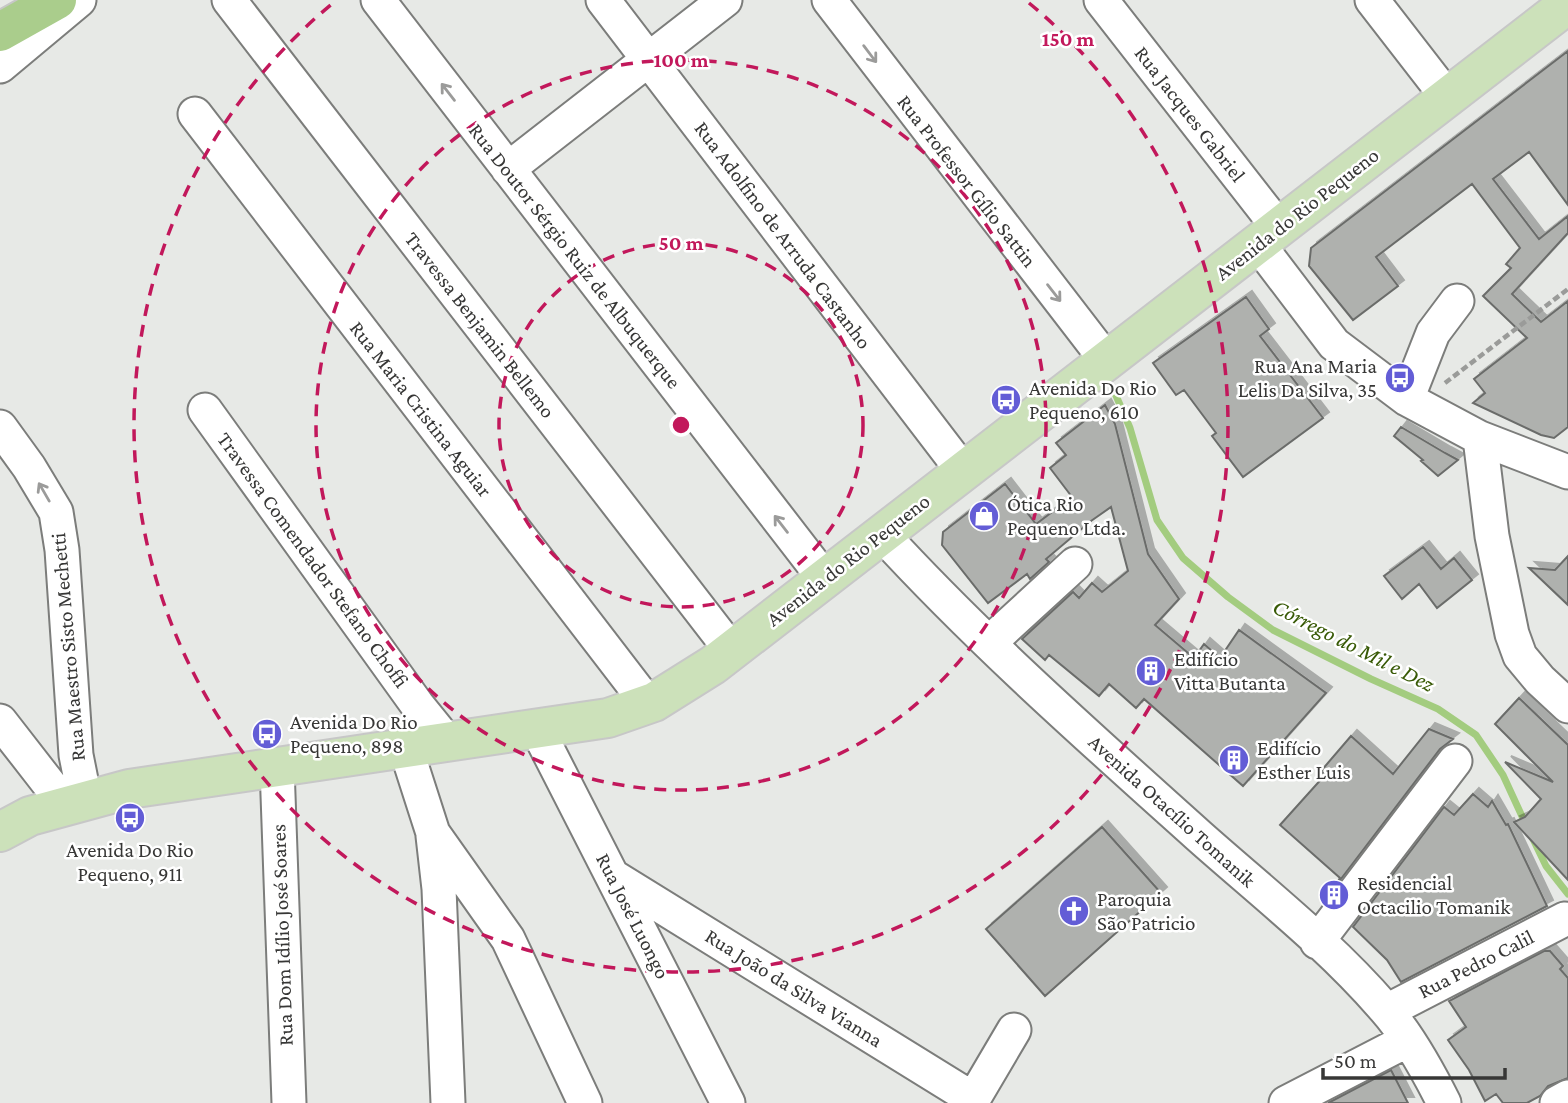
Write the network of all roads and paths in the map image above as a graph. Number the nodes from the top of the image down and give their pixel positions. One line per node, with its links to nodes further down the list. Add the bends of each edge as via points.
1 (21, 0): 12 (highway)
2 (57, 0): 13 (highway)
3 (79, 0): 15 (street)
4 (229, 0): 33 (street, Travessa Benjamin Bellemo)
5 (378, 0): 18 (street, Rua Doutor Sérgio Ruiz de Albuquerque, one-way to 5)
6 (603, 0): 14 (street, Rua Adolfino de Arruda Castanho)
7 (725, 0): 14 (street)
8 (829, 0): 22 (street, Rua Professor Gílio Sattin, one-way to 22)
9 (1101, 0): 19 (street, Rua Jacques Gabriel)
10 (1372, 0): 16 (street)
11 (1568, 4): 16 (main road, Avenida do Rio Pequeno)
12 (0, 18)
13 (0, 32)
14 (648, 59): 18 (street); 28 (street, Rua Adolfino de Arruda Castanho)
15 (0, 66)
16 (1448, 98): 19 (main road, Avenida do Rio Pequeno)
17 (195, 114): 34 (street, Rua Maria Cristina Aguiar)
18 (508, 169): 31 (street, Rua Doutor Sérgio Ruiz de Albuquerque, one-way to 18)
19 (1269, 236): 22 (main road, Avenida do Rio Pequeno); 23 (street, Rua Jacques Gabriel, via 1334,344)
20 (1568, 289): 23 (path)
21 (1457, 301): 23 (street, via 1433,334)
22 (1107, 361): 28 (main road, Avenida do Rio Pequeno)
23 (1411, 402): 26 (street, Rua Jacques Gabriel)
24 (205, 410): 38 (street, Travessa Comendador Stefano Choffi)
25 (0, 427): 42 (street, Rua Maestro Sisto Mechetti, one-way to 25, via 56,512)
26 (1480, 438): 27 (street, Rua Jacques Gabriel); 35 (street, via 1492,536 1512,634 1520,656)
27 (1563, 465)
28 (963, 471): 29 (main road, Avenida do Rio Pequeno)
29 (881, 533): 31 (main road, Avenida do Rio Pequeno); 32 (street, Avenida Otacílio Tomanik)
30 (1075, 564): 32 (street)
31 (824, 578): 33 (main road, Avenida do Rio Pequeno)
32 (989, 643): 47 (street, Avenida Otacílio Tomanik)
33 (731, 650): 34 (main road, Avenida do Rio Pequeno)
34 (648, 704): 37 (main road, Avenida do Rio Pequeno, via 608,718)
35 (1568, 706)
36 (0, 721): 42 (street, via 49,784)
37 (537, 729): 38 (main road, Avenida do Rio Pequeno); 45 (street, Rua José Luongo)
38 (448, 743): 39 (main road, Avenida do Rio Pequeno)
39 (406, 749): 41 (main road, Avenida do Rio Pequeno); 44 (street)
40 (1455, 761): 47 (street)
41 (277, 767): 42 (main road, Avenida do Rio Pequeno, via 130,789); 53 (street, Rua Dom Idílio José Soares)
42 (76, 802): 43 (main road, Avenida do Rio Pequeno, via 30,816)
43 (0, 832)
44 (433, 833): 54 (street); 55 (street, via 508,939)
45 (614, 877): 52 (street, Rua João da Silva Vianna); 56 (street, Rua José Luongo)
46 (1565, 919): 48 (street, Rua Pedro Calil)
47 (1317, 942): 48 (street, Avenida Otacílio Tomanik)
48 (1387, 1011): 50 (street, Avenida Otacílio Tomanik)
49 (1014, 1030): 52 (street)
50 (1408, 1040): 57 (street); 58 (street, Avenida Otacílio Tomanik)
51 (1568, 1097): 59 (street)
52 (972, 1101)
53 (289, 1103)
54 (448, 1103)
55 (584, 1103)
56 (728, 1103)
57 (1286, 1103)
58 (1444, 1103)
59 (1557, 1103)

